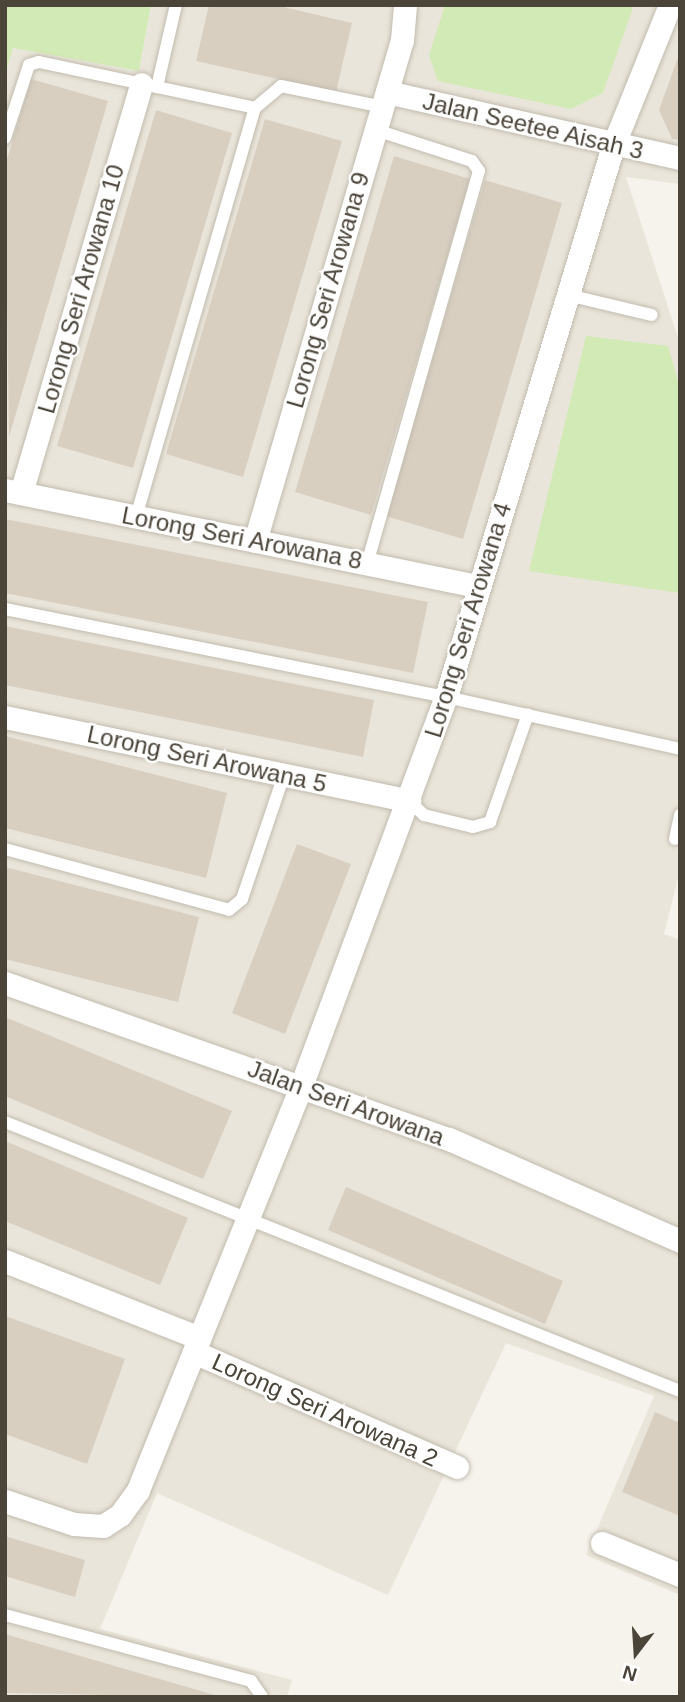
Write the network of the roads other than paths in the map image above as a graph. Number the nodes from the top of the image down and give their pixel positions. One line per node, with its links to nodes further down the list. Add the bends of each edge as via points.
1 (176, 5): 4 (lane)
2 (405, 5): 5 (street, Lorong Seri Arowana 9, via 402,40)
3 (670, 5): 9 (street, Lorong Seri Arowana 4)
4 (149, 85): 6 (lane); 8 (lane, via 39,62 29,65); 13 (street, Lorong Seri Arowana 10)
5 (385, 99): 6 (lane, via 281,86); 7 (street, Lorong Seri Arowana 9); 9 (street, Jalan Seetee Aisah 3)
6 (254, 108): 14 (lane)
7 (376, 130): 15 (street, Lorong Seri Arowana 9); 16 (lane, via 472,161 479,171)
8 (5, 138)
9 (613, 146): 10 (street, Jalan Seetee Aisah 3); 11 (street, Lorong Seri Arowana 4)
10 (680, 158)
11 (568, 295): 12 (lane); 17 (street, Lorong Seri Arowana 4)
12 (652, 315)
13 (13, 492): 14 (street, Lorong Seri Arowana 8)
14 (136, 517): 15 (street, Lorong Seri Arowana 8)
15 (255, 541): 16 (street, Lorong Seri Arowana 8)
16 (368, 564): 17 (street, Lorong Seri Arowana 8)
17 (478, 586): 19 (street, Lorong Seri Arowana 4)
18 (5, 609): 19 (lane)
19 (446, 697): 20 (lane); 24 (street, Lorong Seri Arowana 4)
20 (528, 714): 22 (lane); 24 (lane, via 490,822 473,827 424,816)
21 (5, 717): 23 (street, Lorong Seri Arowana 5)
22 (680, 750)
23 (284, 775): 24 (street, Lorong Seri Arowana 5); 27 (lane, via 242,899 229,909)
24 (409, 801): 29 (street, Lorong Seri Arowana 4)
25 (680, 815): 26 (lane)
26 (675, 839)
27 (5, 849)
28 (5, 983): 29 (street, Jalan Seri Arowana)
29 (300, 1086): 31 (street, Lorong Seri Arowana 4); 32 (street, Jalan Seri Arowana, via 449,1139)
30 (5, 1122): 31 (lane)
31 (246, 1221): 34 (street, Lorong Seri Arowana 4); 35 (lane)
32 (680, 1241)
33 (5, 1261): 34 (street, Lorong Seri Arowana 2)
34 (196, 1345): 36 (street, Lorong Seri Arowana 2); 37 (street, Lorong Seri Arowana 4, via 138,1490 120,1515 103,1525 74,1524)
35 (680, 1391)
36 (457, 1467)
37 (5, 1501)
38 (603, 1543): 39 (street)
39 (680, 1575)
40 (5, 1615): 41 (lane, via 251,1681)
41 (262, 1697)

